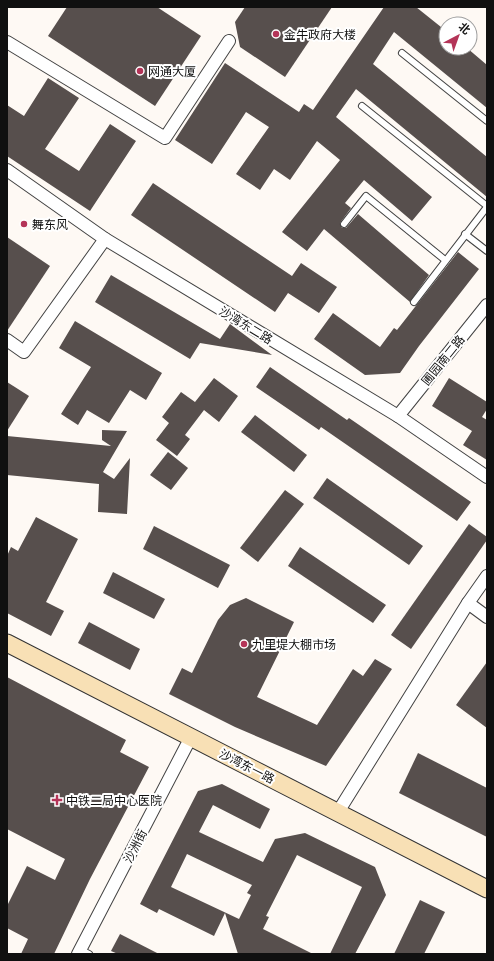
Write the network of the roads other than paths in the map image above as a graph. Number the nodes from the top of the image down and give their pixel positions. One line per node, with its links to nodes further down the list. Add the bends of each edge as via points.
1 (229, 41): 2 (street, via 165,138)
2 (7, 42)
3 (402, 53): 5 (lane)
4 (362, 106): 7 (lane)
5 (487, 121)
6 (7, 170): 10 (street, 沙湾东二路)
7 (487, 206): 9 (lane)
8 (344, 224): 12 (lane, via 366,196)
9 (465, 234): 11 (lane); 12 (lane)
10 (105, 239): 15 (street, via 24,352); 16 (street, 沙湾东二路)
11 (487, 251)
12 (445, 260): 13 (lane)
13 (414, 302)
14 (487, 305): 16 (street, 圃园南二路)
15 (7, 340)
16 (398, 416): 17 (street, 沙湾东二路)
17 (487, 477)
18 (487, 576): 19 (street)
19 (468, 603): 20 (street); 23 (street)
20 (487, 617)
21 (7, 643): 22 (street, 沙湾东一路)
22 (191, 737): 23 (street, 沙湾东一路); 25 (street, 沙洲街)
23 (338, 812): 24 (street, 沙湾东一路)
24 (487, 889)
25 (82, 953)

